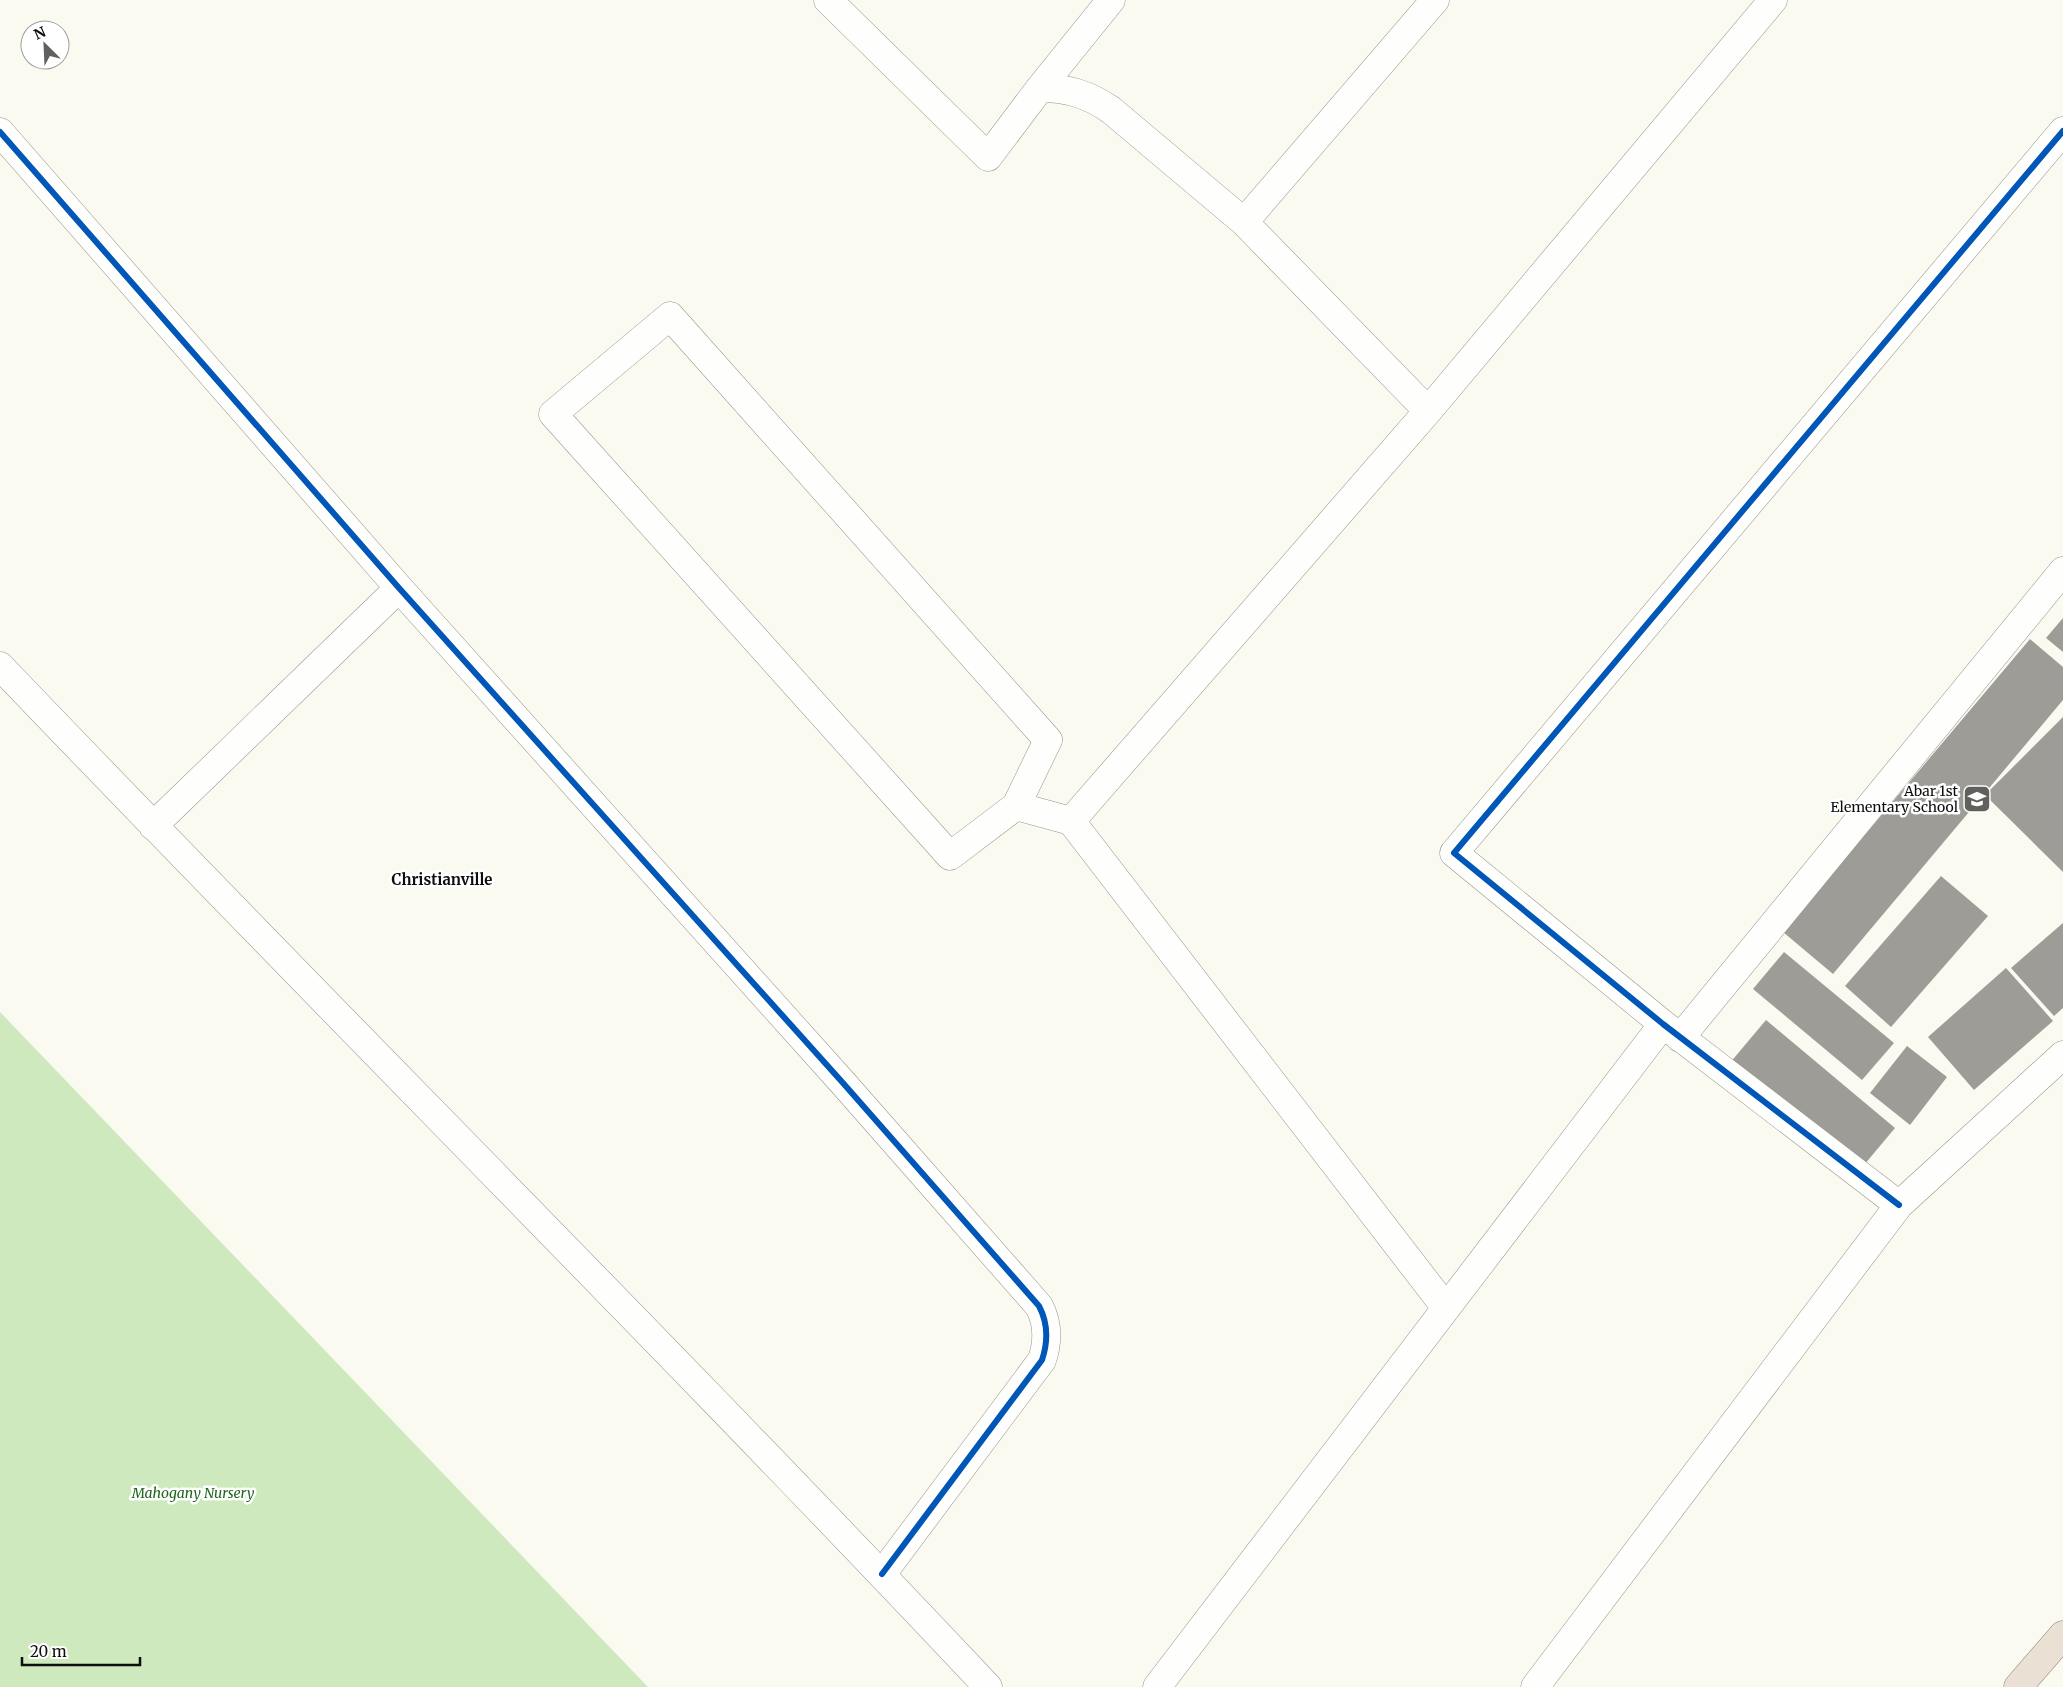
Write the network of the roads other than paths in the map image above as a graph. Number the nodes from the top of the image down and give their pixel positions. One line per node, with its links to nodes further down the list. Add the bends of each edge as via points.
1 (828, 0): 5 (street, via 988,157)
2 (1111, 0): 5 (street)
3 (1436, 0): 8 (street)
4 (1773, 0): 9 (street)
5 (1040, 88): 8 (street, via 1060,88 1096,100)
6 (2063, 131): 16 (street, via 1454,853)
7 (0, 132): 11 (street)
8 (1244, 222): 9 (street)
9 (1428, 410): 14 (street)
10 (2063, 571): 16 (street)
11 (398, 588): 15 (street); 20 (street, via 843,1083 1033,1298 1043,1314 1046,1340 1042,1360)
12 (0, 666): 15 (street)
13 (1016, 806): 13 (street, via 950,856 553,414 670,316 1048,740); 14 (street)
14 (1071, 821): 19 (street)
15 (153, 826): 20 (street)
16 (1672, 1031): 18 (street); 19 (street)
17 (2063, 1055): 18 (street)
18 (1899, 1205): 24 (street)
19 (1446, 1308): 23 (street)
20 (882, 1574): 22 (street)
21 (2063, 1635): 25 (highway)
22 (988, 1687)
23 (1157, 1687)
24 (1535, 1687)
25 (2018, 1687)

